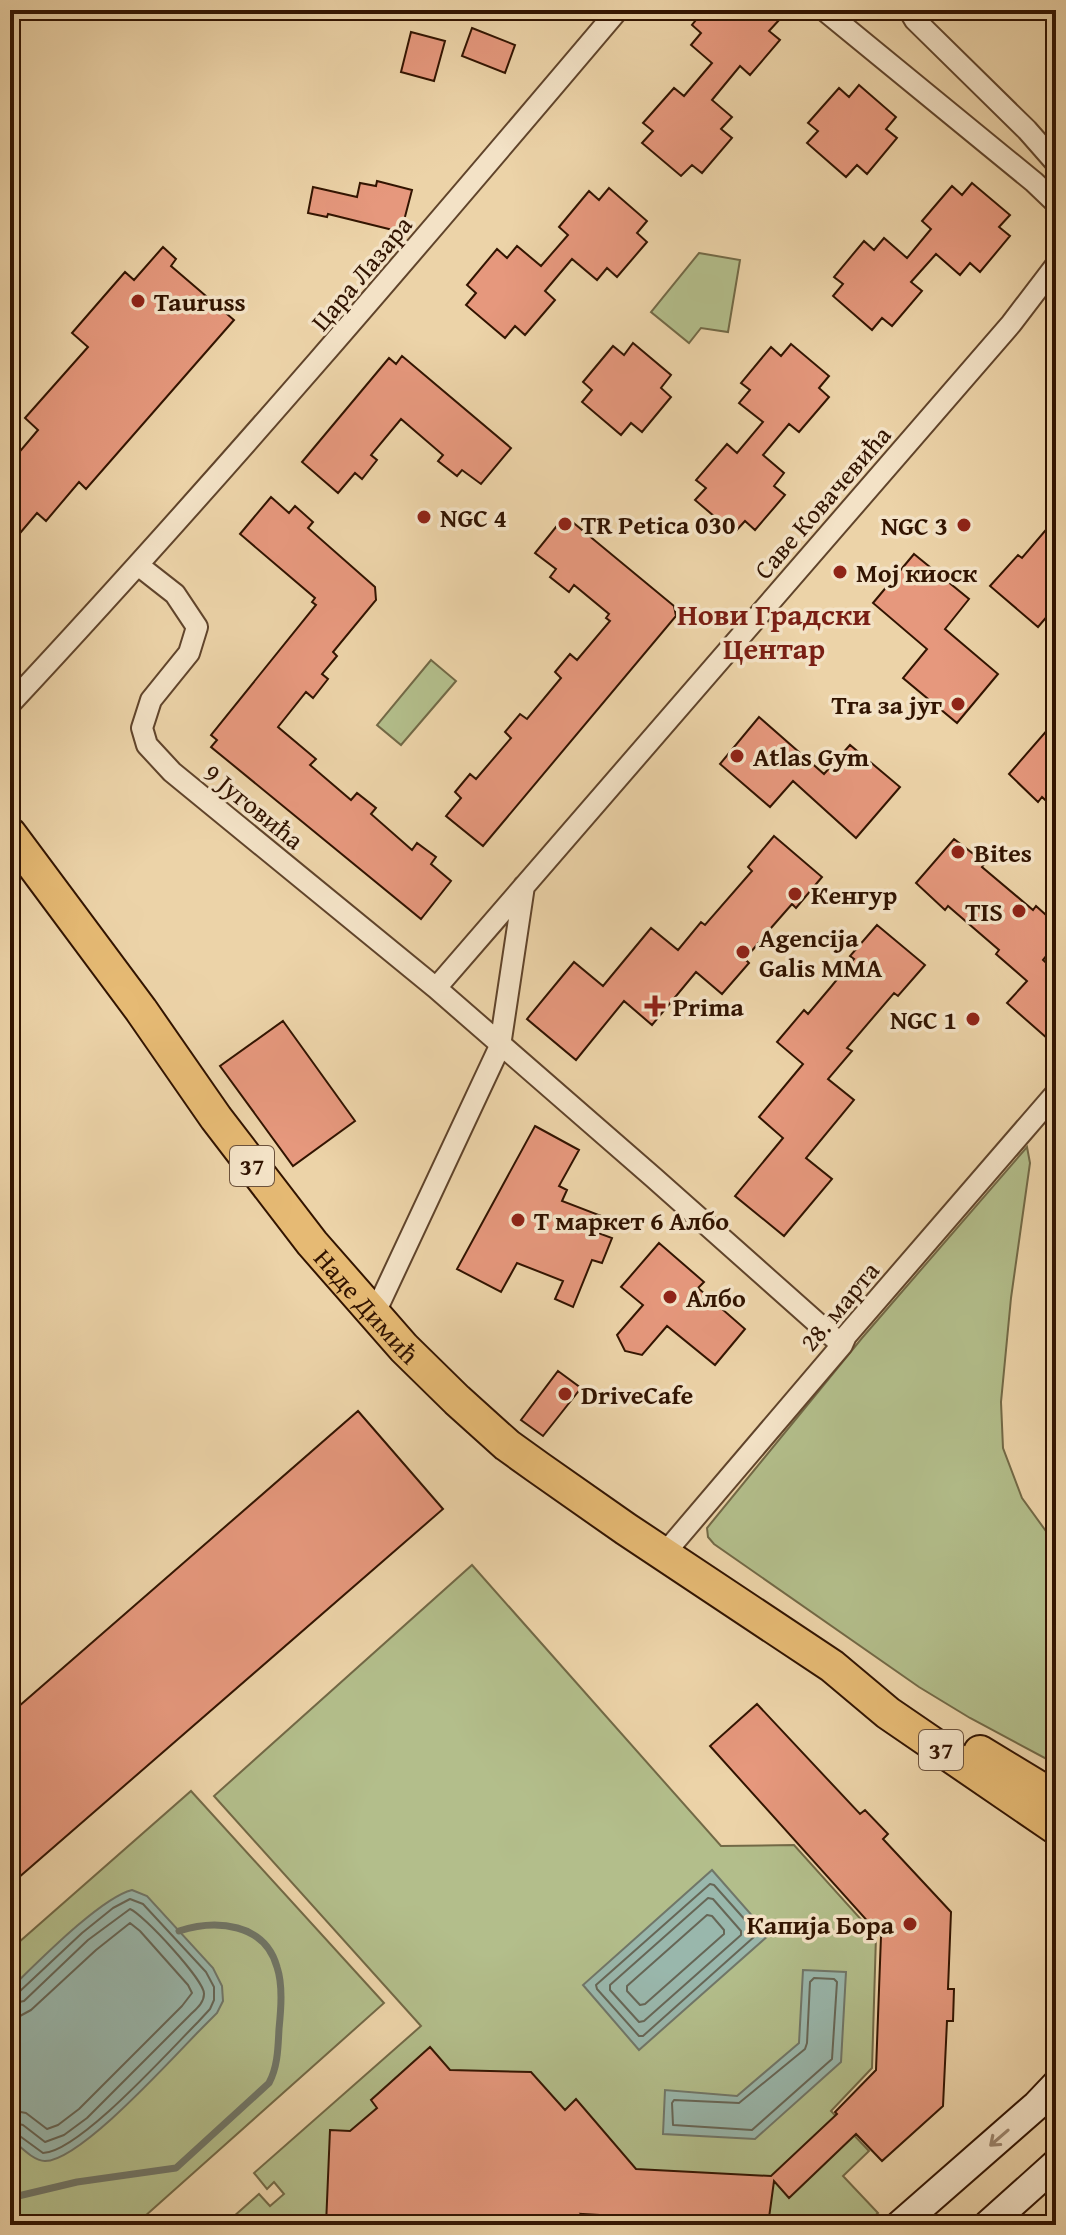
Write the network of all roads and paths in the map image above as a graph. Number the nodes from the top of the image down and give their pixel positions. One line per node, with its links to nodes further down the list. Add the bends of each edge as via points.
1 (618, 10): 7 (street, Цара Лазара, via 351,325)
2 (824, 10): 5 (street)
3 (909, 10): 4 (street)
4 (1056, 163)
5 (1056, 203)
6 (1056, 265): 10 (street, Саве Ковачевића, via 1011,324)
7 (138, 565): 8 (street, Цара Лазара); 11 (street, 9 Југовића, via 175,594 197,627 189,653 151,700 142,728 147,745 172,772)
8 (10, 704)
9 (10, 834): 14 (main road, Наде Димић / 37, via 255,1171)
10 (524, 886): 11 (street, Саве Ковачевића); 12 (street)
11 (436, 988): 12 (street, 9 Југовића)
12 (500, 1046): 14 (street); 15 (street, 9 Југовића)
13 (1056, 1093): 15 (street, 28. марта)
14 (374, 1315): 16 (main road, Наде Димић / 37, via 507,1445)
15 (842, 1345): 16 (street, 28. марта)
16 (664, 1554): 17 (main road, Наде Димић / 37)
17 (832, 1666): 18 (main road, 37, via 901,1700); 19 (main road, 37, via 888,1713)
18 (1056, 1798)
19 (1056, 1828)
20 (1056, 2085): 22 (street, one-way to 22)
21 (1056, 2164): 23 (street)
22 (900, 2225)
23 (988, 2225)

